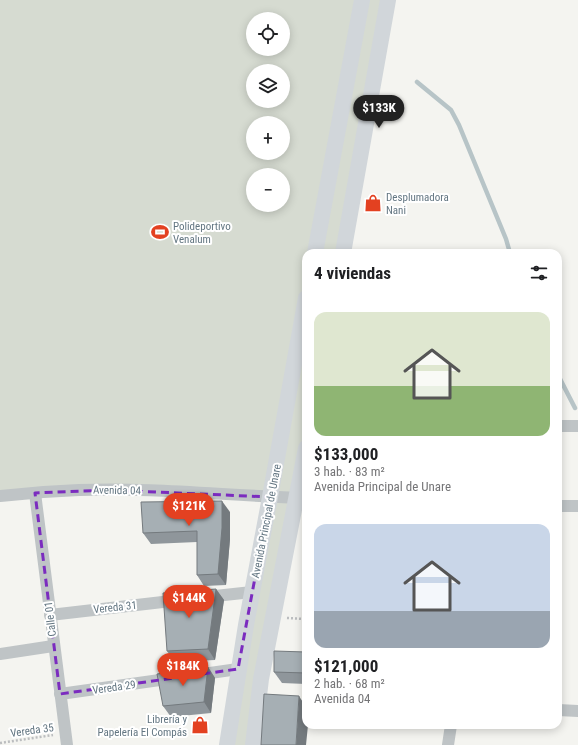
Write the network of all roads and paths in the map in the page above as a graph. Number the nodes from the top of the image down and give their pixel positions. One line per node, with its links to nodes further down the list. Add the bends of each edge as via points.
1 (362, 0): 3 (street)
2 (388, 0): 4 (street)
3 (316, 249)
4 (344, 249)
5 (302, 320): 11 (street, Avenida Principal de Unare)
6 (562, 426): 7 (street)
7 (578, 426)
8 (302, 488): 12 (street)
9 (35, 493): 10 (street, Avenida 04); 11 (street, Avenida 04, via 109,490); 16 (street, Calle 01)
10 (0, 496)
11 (270, 497): 12 (street, Avenida 04); 15 (street, Avenida Principal de Unare)
12 (301, 498): 27 (street, via 264,664)
13 (562, 506): 14 (street)
14 (578, 506)
15 (252, 592): 16 (street, Vereda 31); 19 (street, Avenida Principal de Unare)
16 (50, 615): 17 (street, Calle 01)
17 (53, 646): 18 (street); 20 (street, Calle 01)
18 (0, 654)
19 (238, 669): 20 (street, Vereda 29); 26 (street, Avenida Principal de Unare)
20 (60, 694): 24 (street, Calle 01)
21 (562, 710): 22 (street)
22 (578, 711)
23 (450, 729): 28 (street)
24 (66, 739): 25 (path, Vereda 35)
25 (0, 743)
26 (227, 745)
27 (253, 745)
28 (448, 745)

